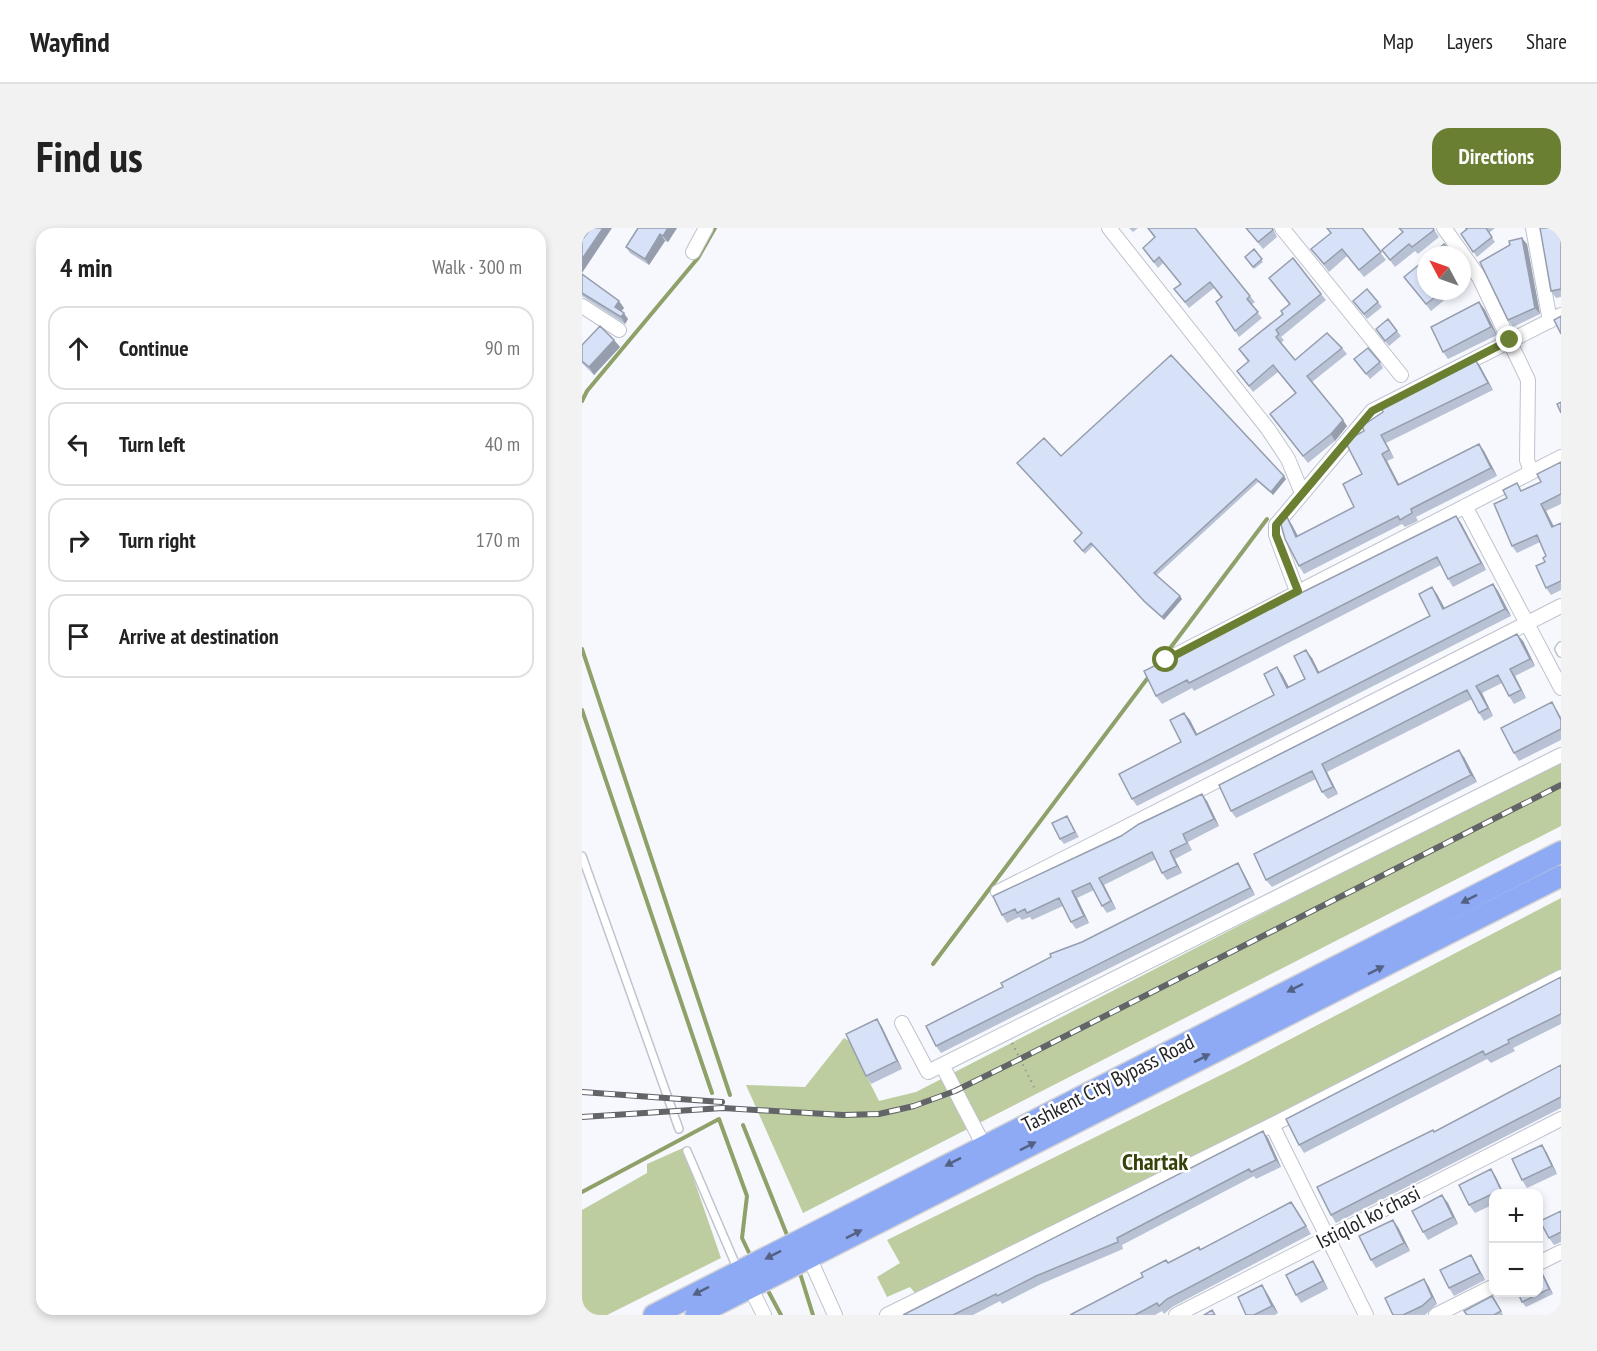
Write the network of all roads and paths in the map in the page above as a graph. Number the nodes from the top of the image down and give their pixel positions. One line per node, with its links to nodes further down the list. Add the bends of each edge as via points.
1 (706, 228): 6 (street)
2 (1109, 228): 14 (street, via 1268,429 1288,459)
3 (1282, 228): 11 (street)
4 (1444, 228): 10 (street, via 1479,277)
5 (1533, 228): 8 (street)
6 (693, 252)
7 (582, 306): 9 (street)
8 (1555, 318): 10 (street)
9 (619, 330)
10 (1510, 340): 13 (street, via 1528,380 1527,460); 14 (street, via 1372,411)
11 (1401, 375)
12 (1561, 458): 13 (street)
13 (1531, 472): 15 (street)
14 (1302, 493): 16 (street, via 1276,525 1276,535)
15 (1465, 506): 16 (street); 18 (street)
16 (1298, 591): 21 (street)
17 (1561, 606): 18 (street)
18 (1528, 622): 22 (street); 27 (street)
19 (1561, 646): 20 (lane)
20 (1561, 653)
21 (1166, 660)
22 (1561, 688)
23 (1561, 754): 30 (street)
24 (1561, 852): 36 (highway, Tashkent City Bypass Road, one-way to 36)
25 (582, 856): 35 (lane)
26 (1561, 876): 40 (highway, Tashkent City Bypass Road, one-way to 26)
27 (998, 892)
28 (1561, 977): 34 (street)
29 (902, 1023): 31 (street, via 928,1072)
30 (1006, 1033): 31 (street); 32 (path)
31 (942, 1065): 36 (street)
32 (1035, 1089)
33 (1561, 1119): 38 (street, Istiqlol koʻchasi)
34 (1272, 1125): 38 (street); 48 (street)
35 (679, 1129)
36 (984, 1146): 40 (highway, Tashkent City Bypass Road, one-way to 40)
37 (687, 1151): 42 (lane)
38 (1327, 1238): 49 (street, Istiqlol koʻchasi); 50 (street)
39 (1561, 1252): 41 (street)
40 (802, 1254): 42 (highway, Tashkent City Bypass Road); 47 (street)
41 (1543, 1261)
42 (749, 1277): 44 (highway, Tashkent City Bypass Road, one-way to 44); 45 (highway, Tashkent City Bypass Road); 46 (street)
43 (1489, 1288): 51 (street)
44 (654, 1315)
45 (696, 1315)
46 (764, 1315)
47 (835, 1315)
48 (887, 1315)
49 (1176, 1315)
50 (1366, 1315)
51 (1436, 1315)

